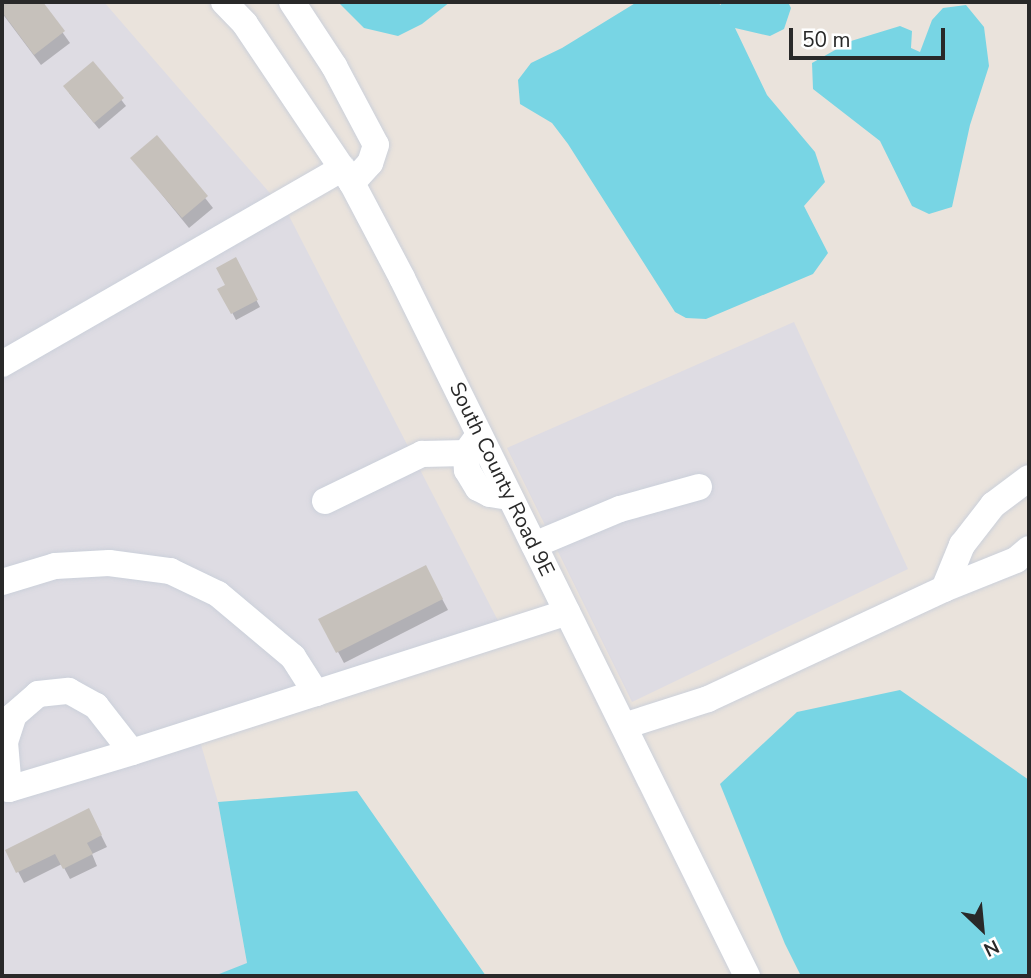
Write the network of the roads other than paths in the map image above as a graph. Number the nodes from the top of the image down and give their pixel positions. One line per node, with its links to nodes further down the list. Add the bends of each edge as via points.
1 (224, 2): 3 (street, South County Road 9E, via 245,24)
2 (292, 2): 3 (street, via 334,65 376,145 370,163)
3 (347, 175): 4 (street); 5 (street, South County Road 9E)
4 (2, 364)
5 (473, 444): 8 (street, via 422,454); 9 (street, South County Road 9E, via 510,496)
6 (1029, 478): 12 (street, via 993,505 962,545)
7 (699, 487): 9 (street, via 621,509)
8 (325, 501)
9 (534, 545): 13 (street, South County Road 9E)
10 (1029, 549): 12 (street, via 1016,560)
11 (2, 582): 14 (street, via 55,566 109,563 170,571 227,602 293,657)
12 (944, 589): 15 (street, via 708,699)
13 (567, 612): 14 (street); 15 (street, South County Road 9E)
14 (316, 693): 16 (street)
15 (624, 726): 18 (street, South County Road 9E)
16 (132, 752): 17 (street); 17 (street, via 96,706 69,691 37,694 14,715 5,742)
17 (5, 788)
18 (747, 976)

